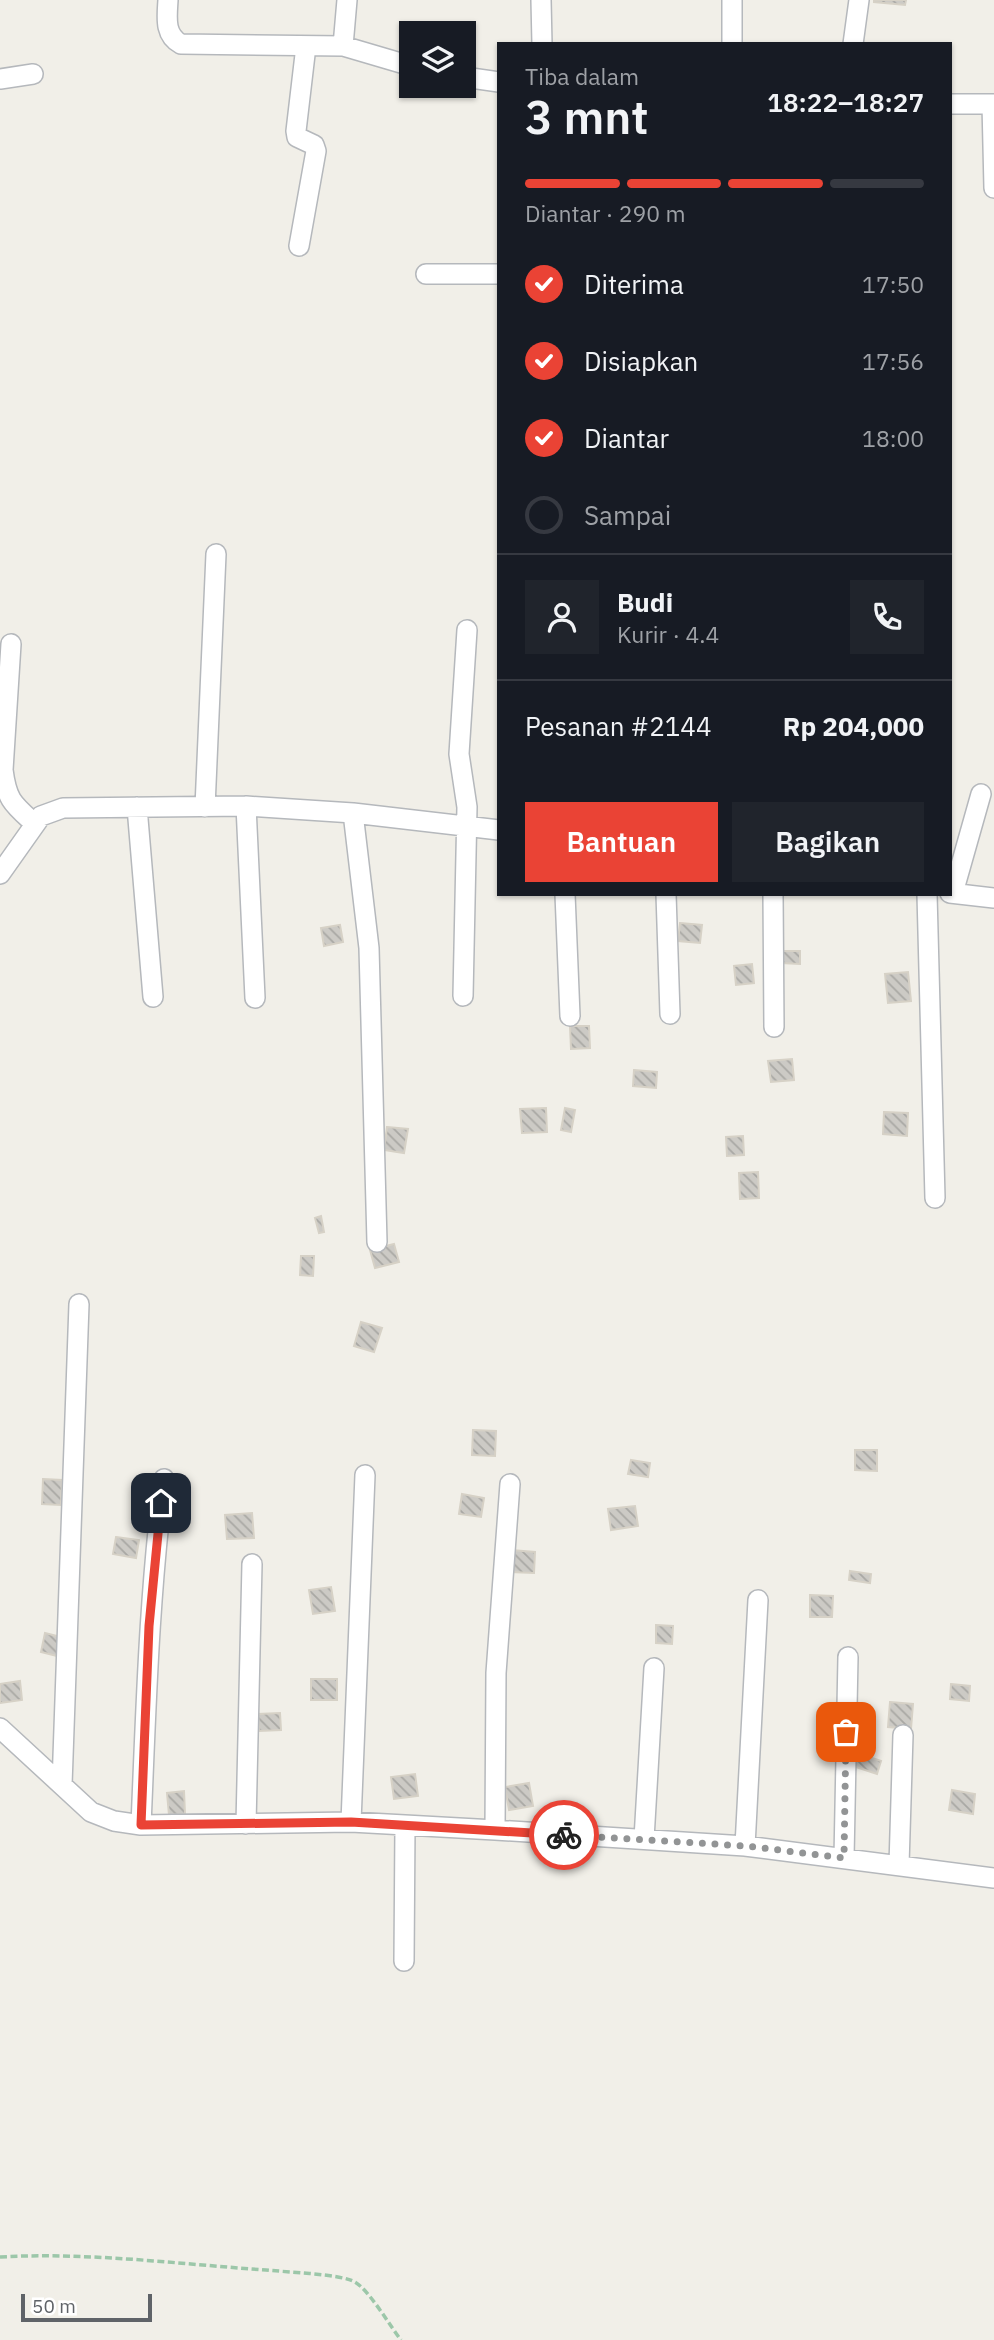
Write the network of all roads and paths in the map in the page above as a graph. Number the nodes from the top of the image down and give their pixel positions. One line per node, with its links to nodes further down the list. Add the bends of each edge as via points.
1 (167, 0): 9 (street, via 168,27 172,38 181,44)
2 (347, 0): 10 (street)
3 (541, 0): 6 (street)
4 (732, 0): 7 (street)
5 (859, 0): 8 (street)
6 (542, 42)
7 (732, 42)
8 (853, 42)
9 (306, 46): 10 (street); 19 (street, via 296,131 316,151)
10 (343, 46): 11 (street)
11 (399, 62)
12 (33, 74): 13 (street)
13 (0, 79)
14 (476, 79): 15 (street)
15 (497, 82)
16 (952, 104): 17 (street)
17 (993, 104): 18 (street)
18 (994, 188)
19 (299, 246)
20 (426, 274): 21 (street)
21 (497, 274)
22 (216, 554): 29 (street)
23 (467, 629): 32 (street, via 459,754)
24 (11, 644): 26 (street, via 3,770)
25 (981, 794): 35 (street)
26 (7, 806): 31 (street)
27 (246, 806): 29 (street); 30 (street); 44 (street)
28 (137, 807): 29 (street); 31 (street, via 63,808 41,816); 43 (street)
29 (205, 807)
30 (353, 813): 32 (street); 49 (street, via 369,948)
31 (35, 824): 34 (street)
32 (466, 827): 33 (street); 42 (street)
33 (497, 830)
34 (0, 874)
35 (952, 890)
36 (952, 893): 41 (street)
37 (565, 896): 46 (street)
38 (666, 896): 45 (street)
39 (773, 896): 47 (street)
40 (927, 896): 48 (street)
41 (994, 898)
42 (463, 996)
43 (153, 997)
44 (255, 998)
45 (670, 1014)
46 (570, 1016)
47 (774, 1027)
48 (935, 1198)
49 (377, 1242)
50 (79, 1304): 60 (street)
51 (365, 1475): 61 (street)
52 (164, 1479): 63 (street, via 149,1626)
53 (510, 1484): 65 (street, via 496,1673)
54 (252, 1563): 62 (street)
55 (758, 1600): 67 (street)
56 (848, 1657): 68 (street)
57 (654, 1668): 66 (street)
58 (0, 1728): 60 (street)
59 (903, 1735): 69 (street)
60 (62, 1784): 63 (street, via 91,1812)
61 (351, 1822): 62 (street); 64 (street)
62 (246, 1824): 63 (street)
63 (141, 1825)
64 (405, 1825): 65 (street); 71 (street)
65 (495, 1830): 66 (street)
66 (644, 1839): 67 (street)
67 (746, 1846): 68 (street)
68 (844, 1858): 69 (street)
69 (899, 1865): 70 (street)
70 (994, 1878)
71 (404, 1961)
72 (0, 2257): 73 (path, via 152,2262 354,2281)
73 (401, 2340)

